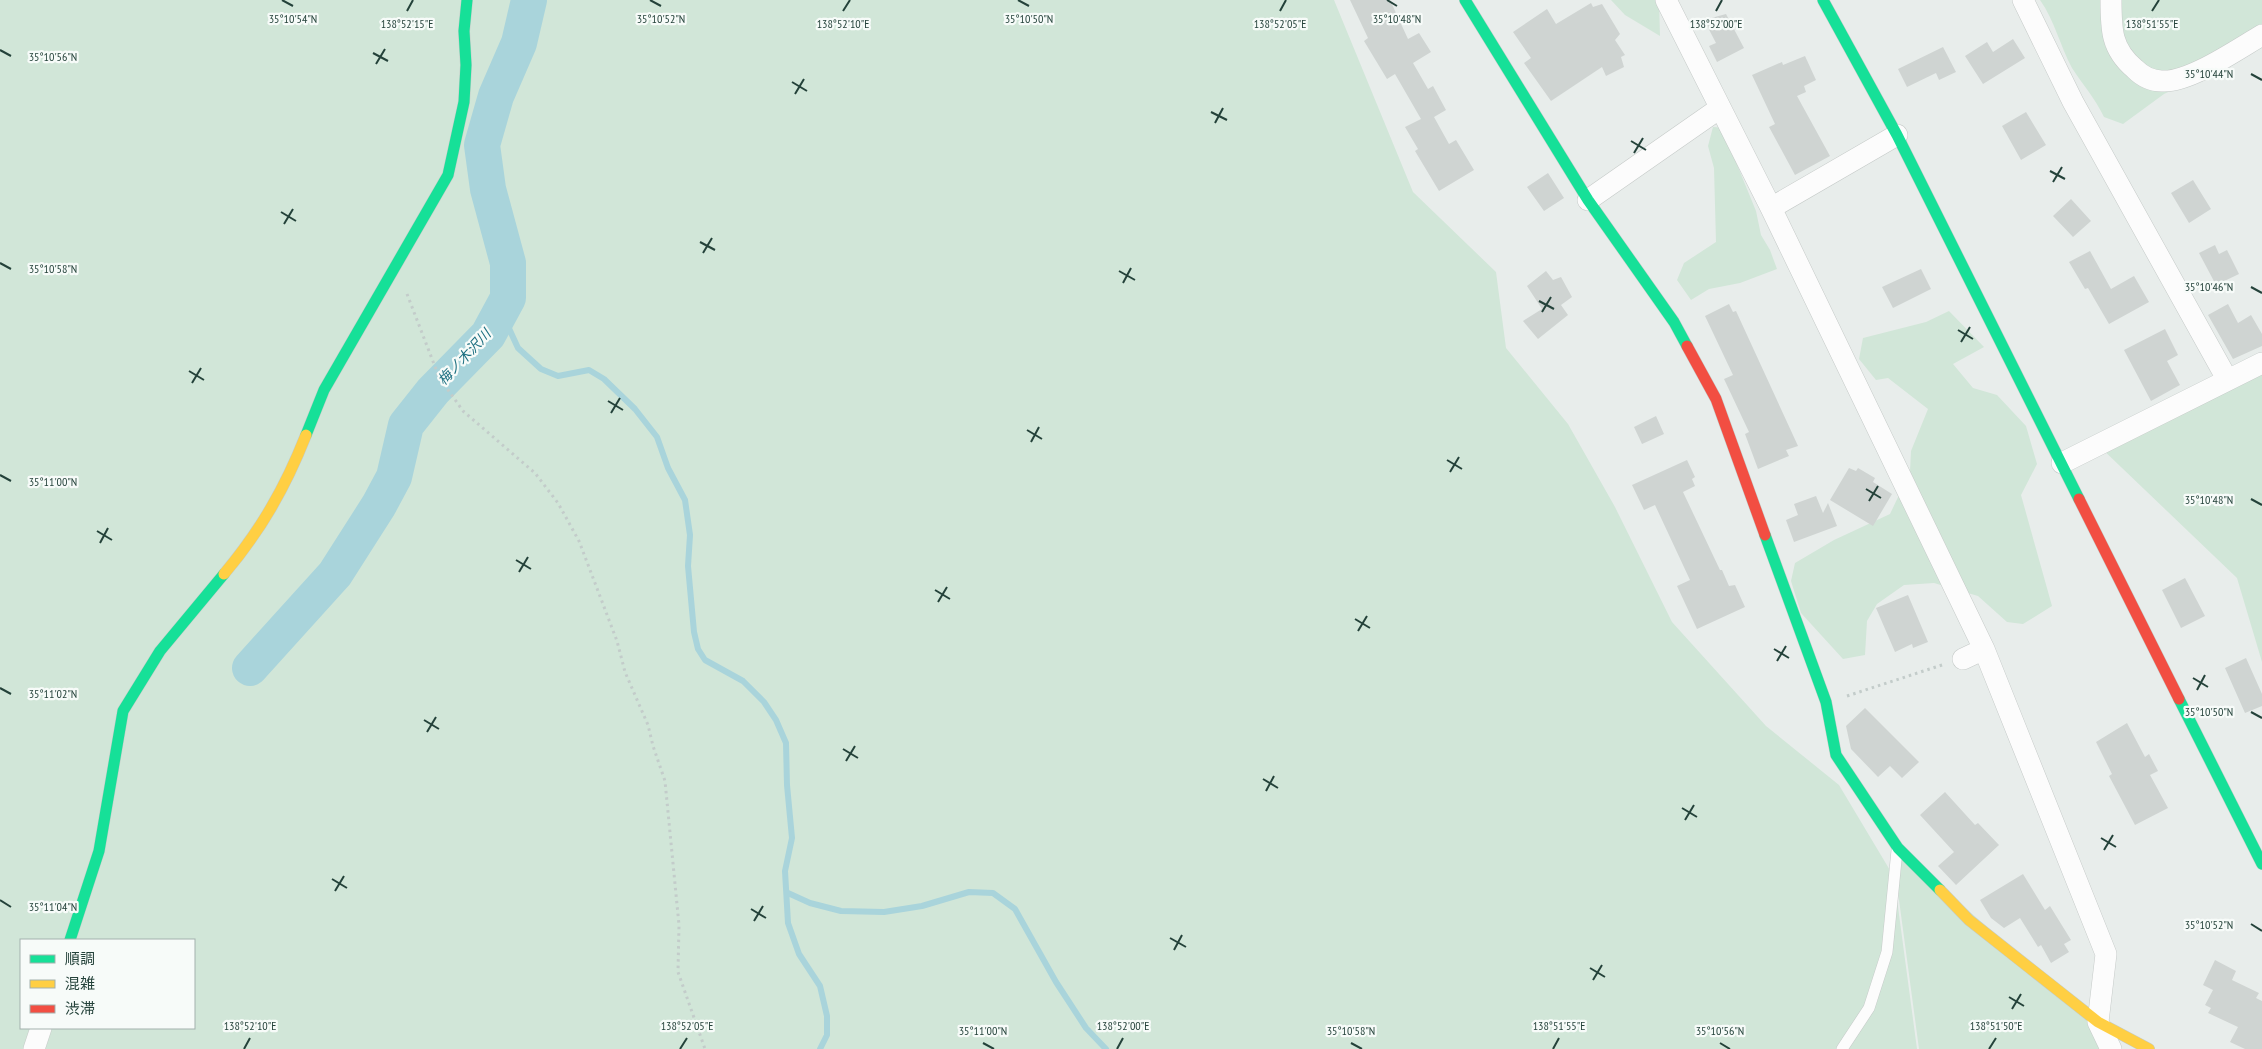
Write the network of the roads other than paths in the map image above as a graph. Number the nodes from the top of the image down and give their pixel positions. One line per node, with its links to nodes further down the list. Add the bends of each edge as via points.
1 (467, 0): 19 (street, via 464,102 448,175 324,390 290,475 251,542 160,651 123,711 99,851)
2 (1465, 0): 10 (street)
3 (1666, 0): 8 (street)
4 (1823, 0): 9 (street)
5 (2023, 0): 13 (street, via 2073,102)
6 (2111, 0): 7 (street, via 2114,42 2126,62 2144,77 2163,82 2196,73)
7 (2262, 35)
8 (1720, 108): 10 (street); 11 (street)
9 (1897, 135): 11 (street); 14 (street)
10 (1588, 200): 17 (street, via 1674,322 1716,398 1826,702 1836,755)
11 (1771, 208): 15 (street)
12 (2262, 362): 13 (street)
13 (2227, 379): 14 (street)
14 (2062, 463): 18 (street)
15 (1984, 650): 16 (street); 20 (street, via 2106,954)
16 (1962, 659)
17 (1898, 848): 20 (street, via 1969,920); 23 (lane, via 1887,952 1869,1008)
18 (2262, 864)
19 (70, 939)
20 (2098, 1022): 24 (street); 25 (street)
21 (41, 1029): 22 (street)
22 (34, 1049)
23 (1842, 1049)
24 (2111, 1049)
25 (2150, 1049)

